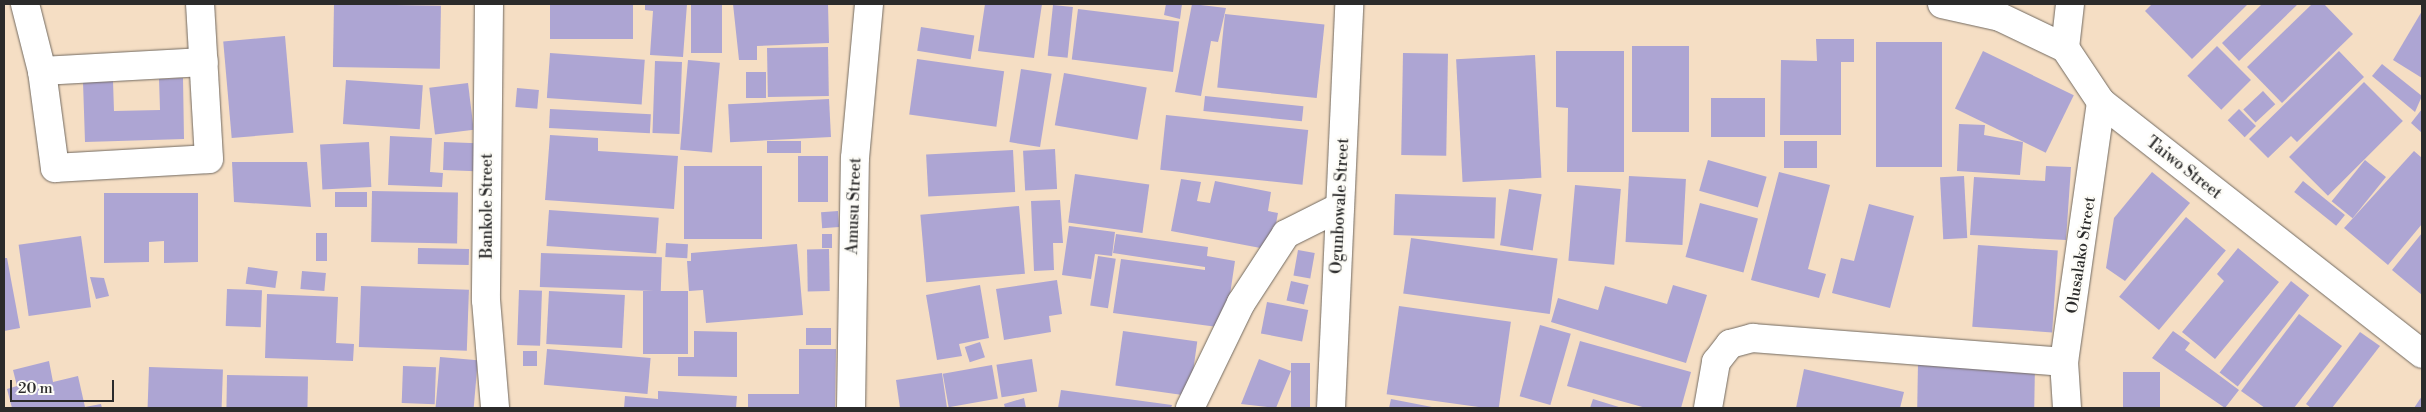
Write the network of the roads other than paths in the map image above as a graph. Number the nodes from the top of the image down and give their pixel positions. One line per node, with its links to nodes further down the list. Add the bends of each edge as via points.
1 (26, 4): 10 (street)
2 (200, 4): 9 (street)
3 (488, 4): 15 (street, Bankole Street, via 486,300)
4 (869, 4): 16 (street, Amusu Street, via 855,158)
5 (1349, 4): 12 (street, Ogunbowale Street)
6 (1942, 4): 8 (street, Taiwo Street, via 2000,17)
7 (2070, 4): 8 (street)
8 (2064, 48): 11 (street, Taiwo Street)
9 (204, 62): 10 (street); 10 (street, via 209,160 55,168)
10 (42, 71)
11 (2101, 102): 13 (street, Taiwo Street); 14 (street, Olusalako Street)
12 (1340, 208): 17 (street, via 1286,234 1241,304); 18 (street, Ogunbowale Street)
13 (2422, 354)
14 (2064, 362): 19 (street, via 1753,338 1730,344 1716,362); 20 (street, Olusalako Street)
15 (495, 408)
16 (851, 408)
17 (1190, 408)
18 (1331, 408)
19 (1708, 408)
20 (2067, 408)

